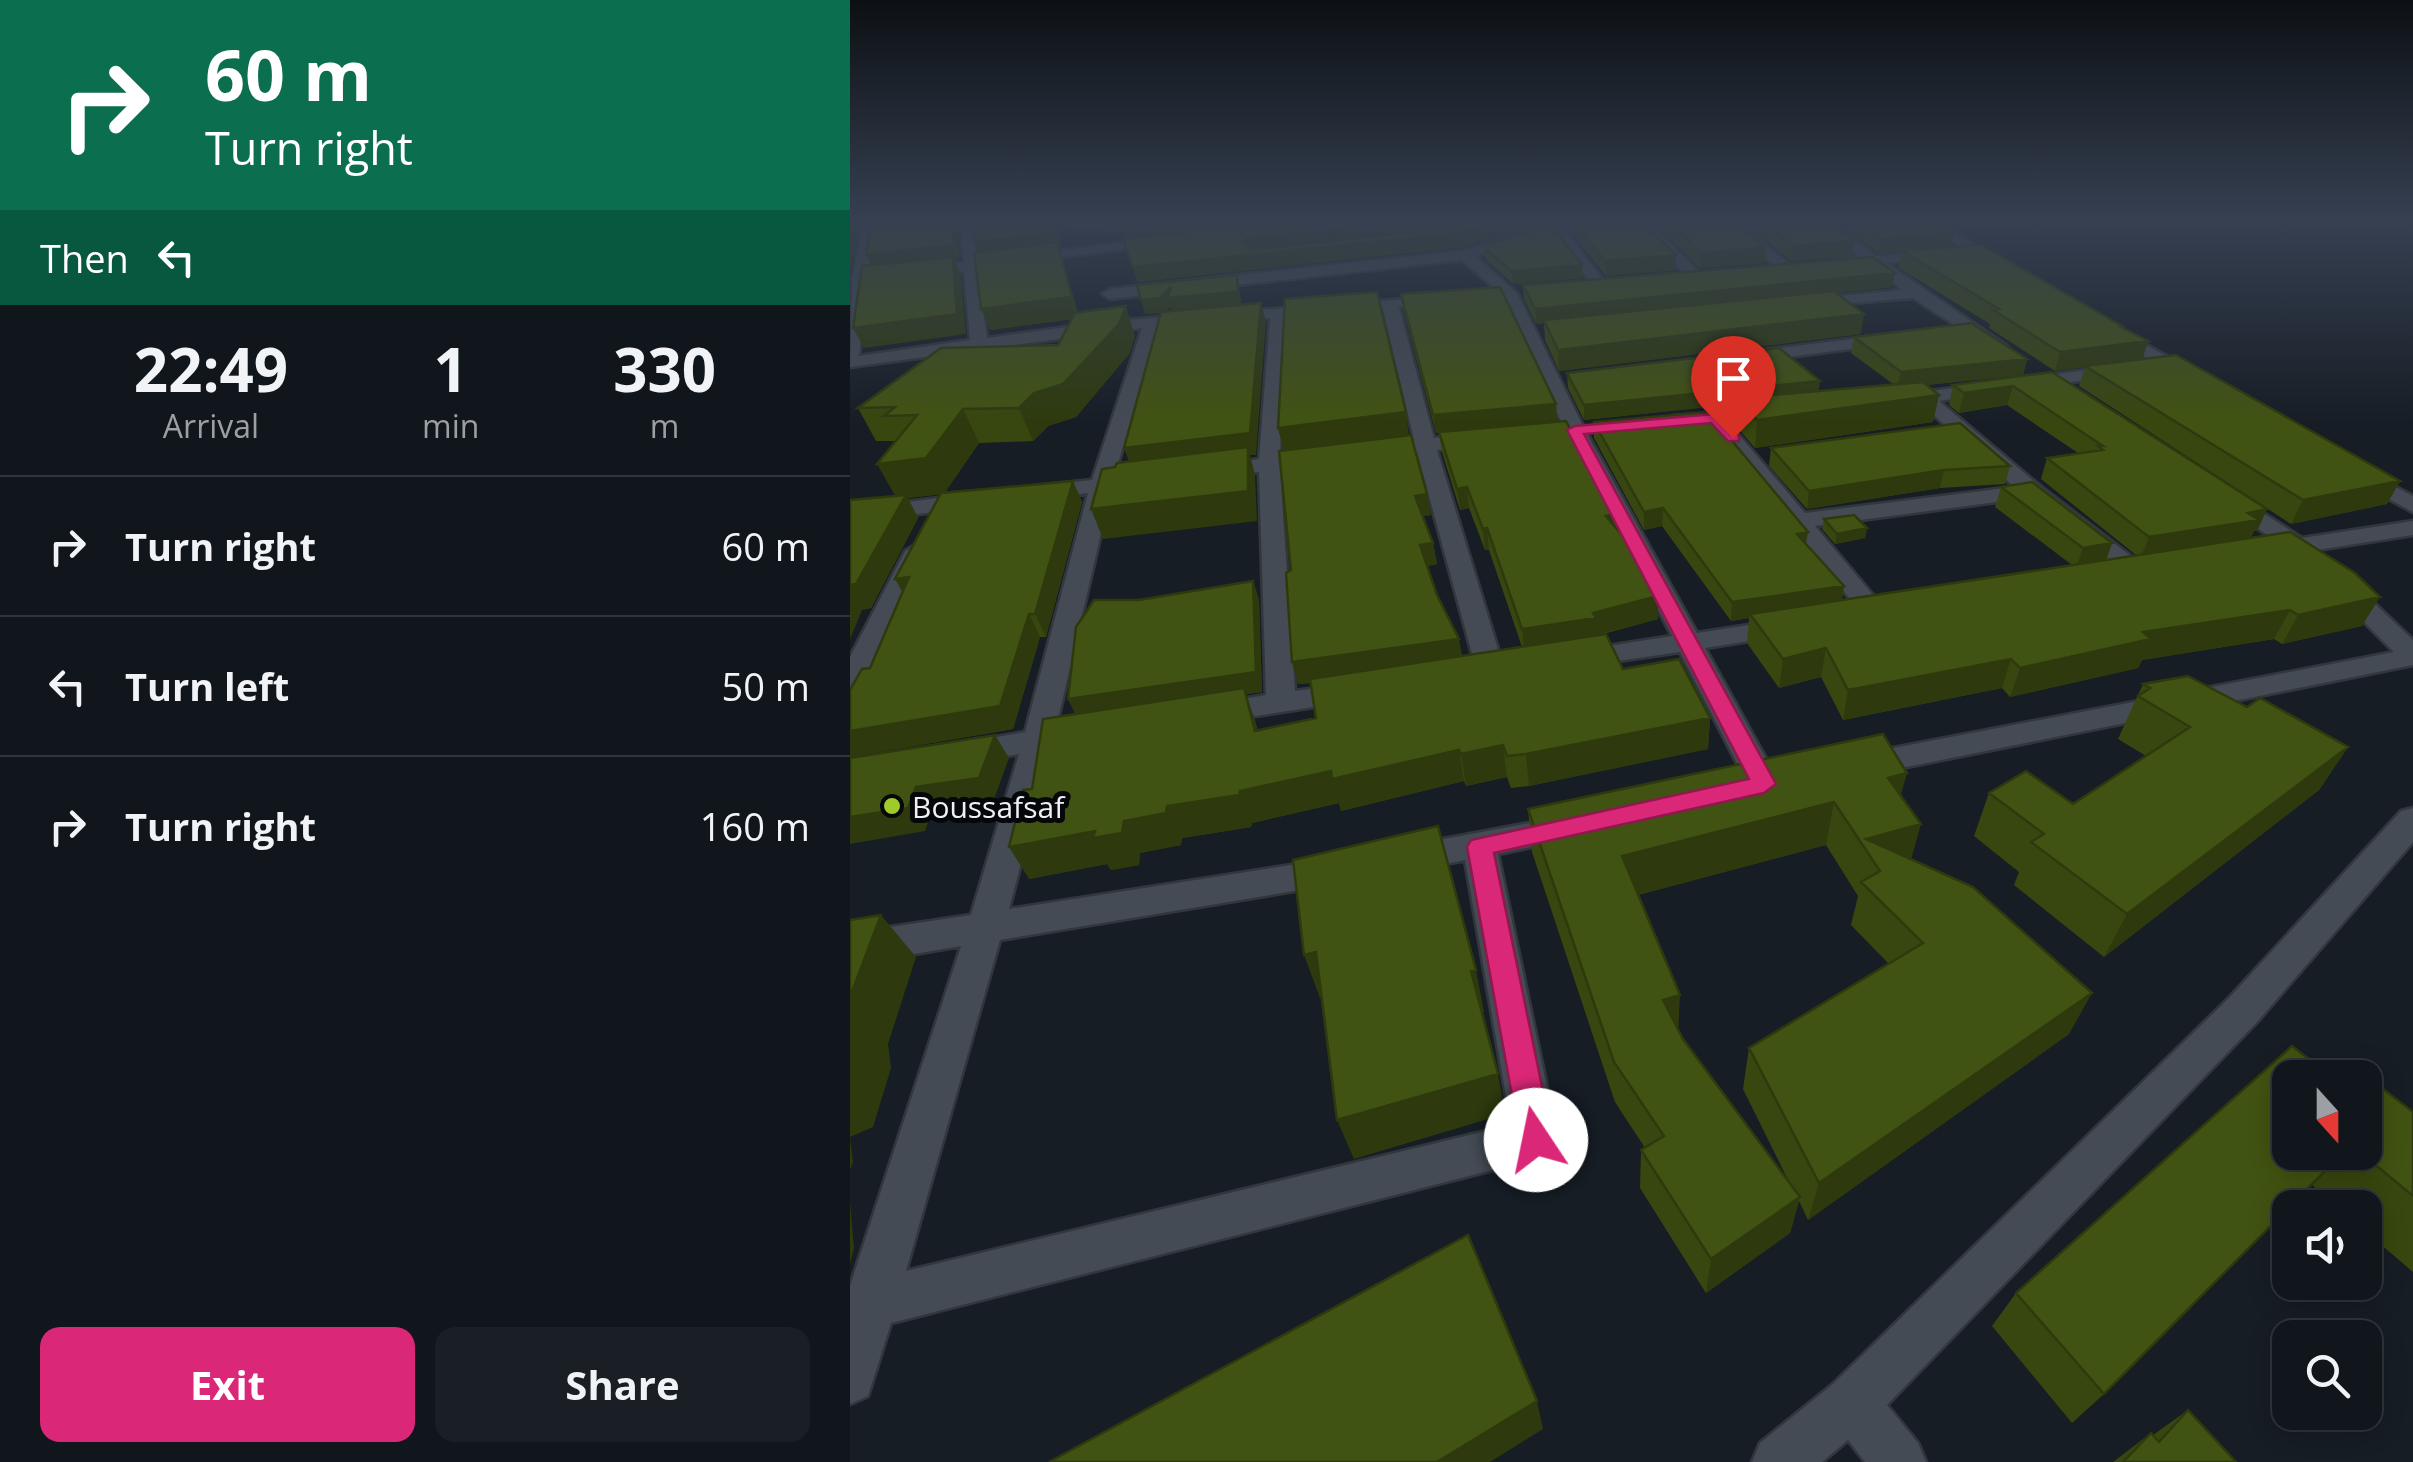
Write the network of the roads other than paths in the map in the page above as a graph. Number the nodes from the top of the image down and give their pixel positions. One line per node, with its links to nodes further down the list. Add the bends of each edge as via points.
1 (858, 286): 24 (street)
2 (972, 286): 23 (street)
3 (1105, 286): 9 (street)
4 (1182, 286): 9 (street)
5 (1509, 286): 7 (street)
6 (1908, 286): 8 (street)
7 (1518, 292): 10 (street); 20 (street)
8 (1916, 293): 13 (street); 18 (street)
9 (1110, 294): 17 (street)
10 (1489, 295)
11 (1470, 296): 12 (street)
12 (1390, 304): 14 (street); 38 (street)
13 (1781, 307)
14 (1278, 312): 16 (street); 39 (street)
15 (2091, 318): 26 (street)
16 (1152, 322): 17 (street); 44 (street)
17 (1111, 326): 23 (street)
18 (1973, 329): 21 (street); 27 (street)
19 (1549, 331): 20 (street)
20 (1530, 333): 56 (street, via 1561,380 1574,430)
21 (1935, 334)
22 (1916, 336): 25 (street)
23 (979, 343): 24 (street)
24 (850, 359)
25 (1724, 360)
26 (2171, 365): 27 (street); 28 (street)
27 (2049, 378): 29 (street); 30 (street)
28 (2205, 385)
29 (1925, 398): 31 (street); 35 (street)
30 (2080, 399)
31 (1887, 402)
32 (1792, 411): 33 (street)
33 (1715, 419): 34 (street); 49 (street, via 1761,457)
34 (1645, 424)
35 (1962, 429): 36 (street); 45 (street)
36 (1924, 434)
37 (1500, 437): 38 (street)
38 (1425, 444): 39 (street); 56 (street, via 1481,673)
39 (1269, 464): 41 (street); 60 (street)
40 (2344, 465): 47 (street)
41 (1194, 474)
42 (1157, 478): 44 (street)
43 (2205, 482): 51 (street)
44 (1101, 486): 46 (street); 63 (street)
45 (2032, 492): 49 (street); 54 (street)
46 (942, 504): 48 (street); 58 (street)
47 (2413, 505)
48 (850, 516)
49 (1798, 521): 56 (street, via 1884,611)
50 (2413, 528): 51 (street)
51 (2299, 544): 52 (street); 57 (street)
52 (2245, 554)
53 (2172, 566): 54 (street)
54 (2136, 572): 55 (street)
55 (2098, 578)
56 (1688, 642): 65 (street)
57 (2413, 656): 65 (street)
58 (850, 684)
59 (1376, 688): 60 (street)
60 (1281, 702): 61 (street)
61 (1188, 717)
62 (1094, 732): 63 (street)
63 (1038, 741): 64 (street); 70 (street)
64 (944, 755)
65 (1764, 784): 66 (street)
66 (1726, 792)
67 (2413, 820): 74 (street, via 2243,1010)
68 (1594, 822): 69 (street)
69 (1480, 847): 70 (street); 72 (street, via 1536,1140)
70 (985, 929): 71 (street); 72 (street)
71 (850, 949)
72 (861, 1306): 73 (street)
73 (850, 1378)
74 (1852, 1402): 75 (street); 76 (street)
75 (1779, 1462)
76 (1899, 1462)

